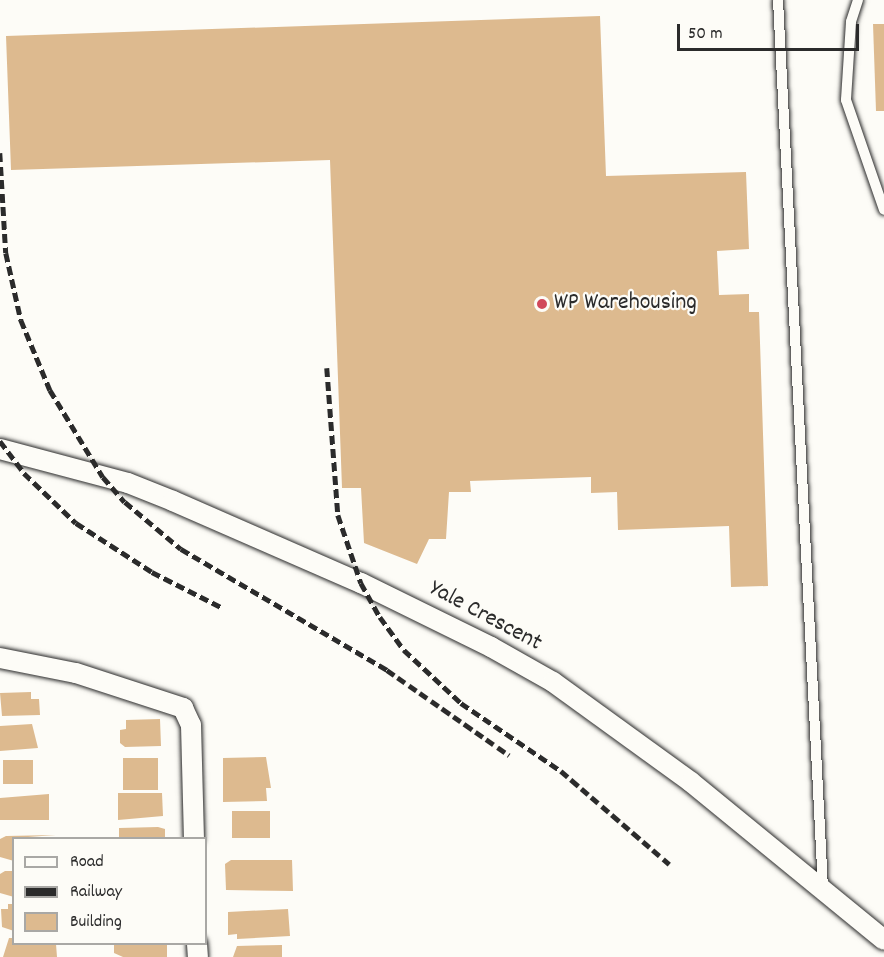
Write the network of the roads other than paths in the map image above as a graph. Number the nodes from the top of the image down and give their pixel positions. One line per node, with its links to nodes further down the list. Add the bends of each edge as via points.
1 (778, 0): 7 (lane)
2 (858, 0): 3 (lane, via 851,22 846,100)
3 (884, 210)
4 (0, 449): 7 (street, Yale Crescent, via 128,483 173,501 361,583 491,647 554,682 681,775)
5 (0, 658): 6 (street, via 76,673 183,708 190,725)
6 (194, 837)
7 (823, 890): 8 (street, Yale Crescent)
8 (884, 940)

